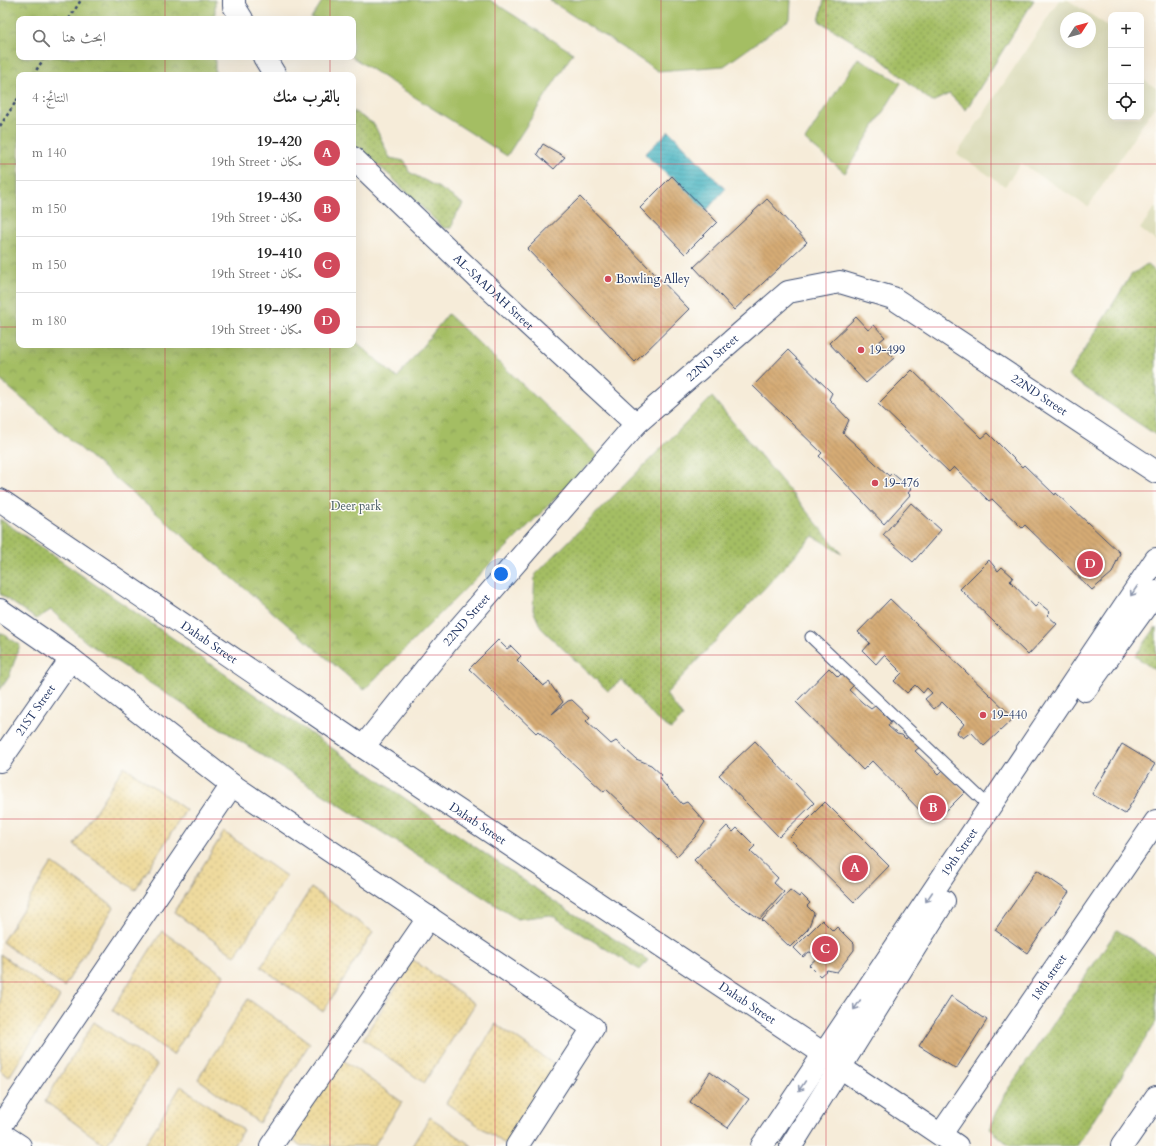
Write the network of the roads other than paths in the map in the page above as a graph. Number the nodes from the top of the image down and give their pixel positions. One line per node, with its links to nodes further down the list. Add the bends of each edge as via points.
1 (266, 60): 2 (street)
2 (273, 72)
3 (356, 161): 4 (street, AL-SAADAH Street)
4 (636, 424): 5 (street, 22ND Street, via 788,292 840,282 893,298); 12 (street, 22ND Street, via 448,641)
5 (1156, 472)
6 (0, 500): 12 (street, Dahab Street)
7 (1156, 559): 15 (street, 19th Street, one-way to 15)
8 (1156, 592): 18 (street, 19th Street, via 1014,789)
9 (0, 610): 11 (street)
10 (811, 636): 15 (lane)
11 (71, 658): 13 (street, 21ST Street); 14 (street)
12 (363, 747): 18 (street, Dahab Street)
13 (0, 762)
14 (232, 785): 17 (street); 20 (street)
15 (990, 807): 18 (street, 19th Street, one-way to 18)
16 (1156, 821): 22 (street, 18th street)
17 (428, 917): 24 (street); 25 (street, via 593,1028)
18 (832, 1060): 22 (street, Dahab Street); 26 (street, 19th Street, one-way to 26); 27 (street, 19th Street)
19 (1156, 1097): 28 (street)
20 (0, 1127)
21 (0, 1133): 23 (street)
22 (949, 1140)
23 (20, 1146)
24 (271, 1146)
25 (517, 1146)
26 (762, 1146)
27 (791, 1146)
28 (1122, 1146)

